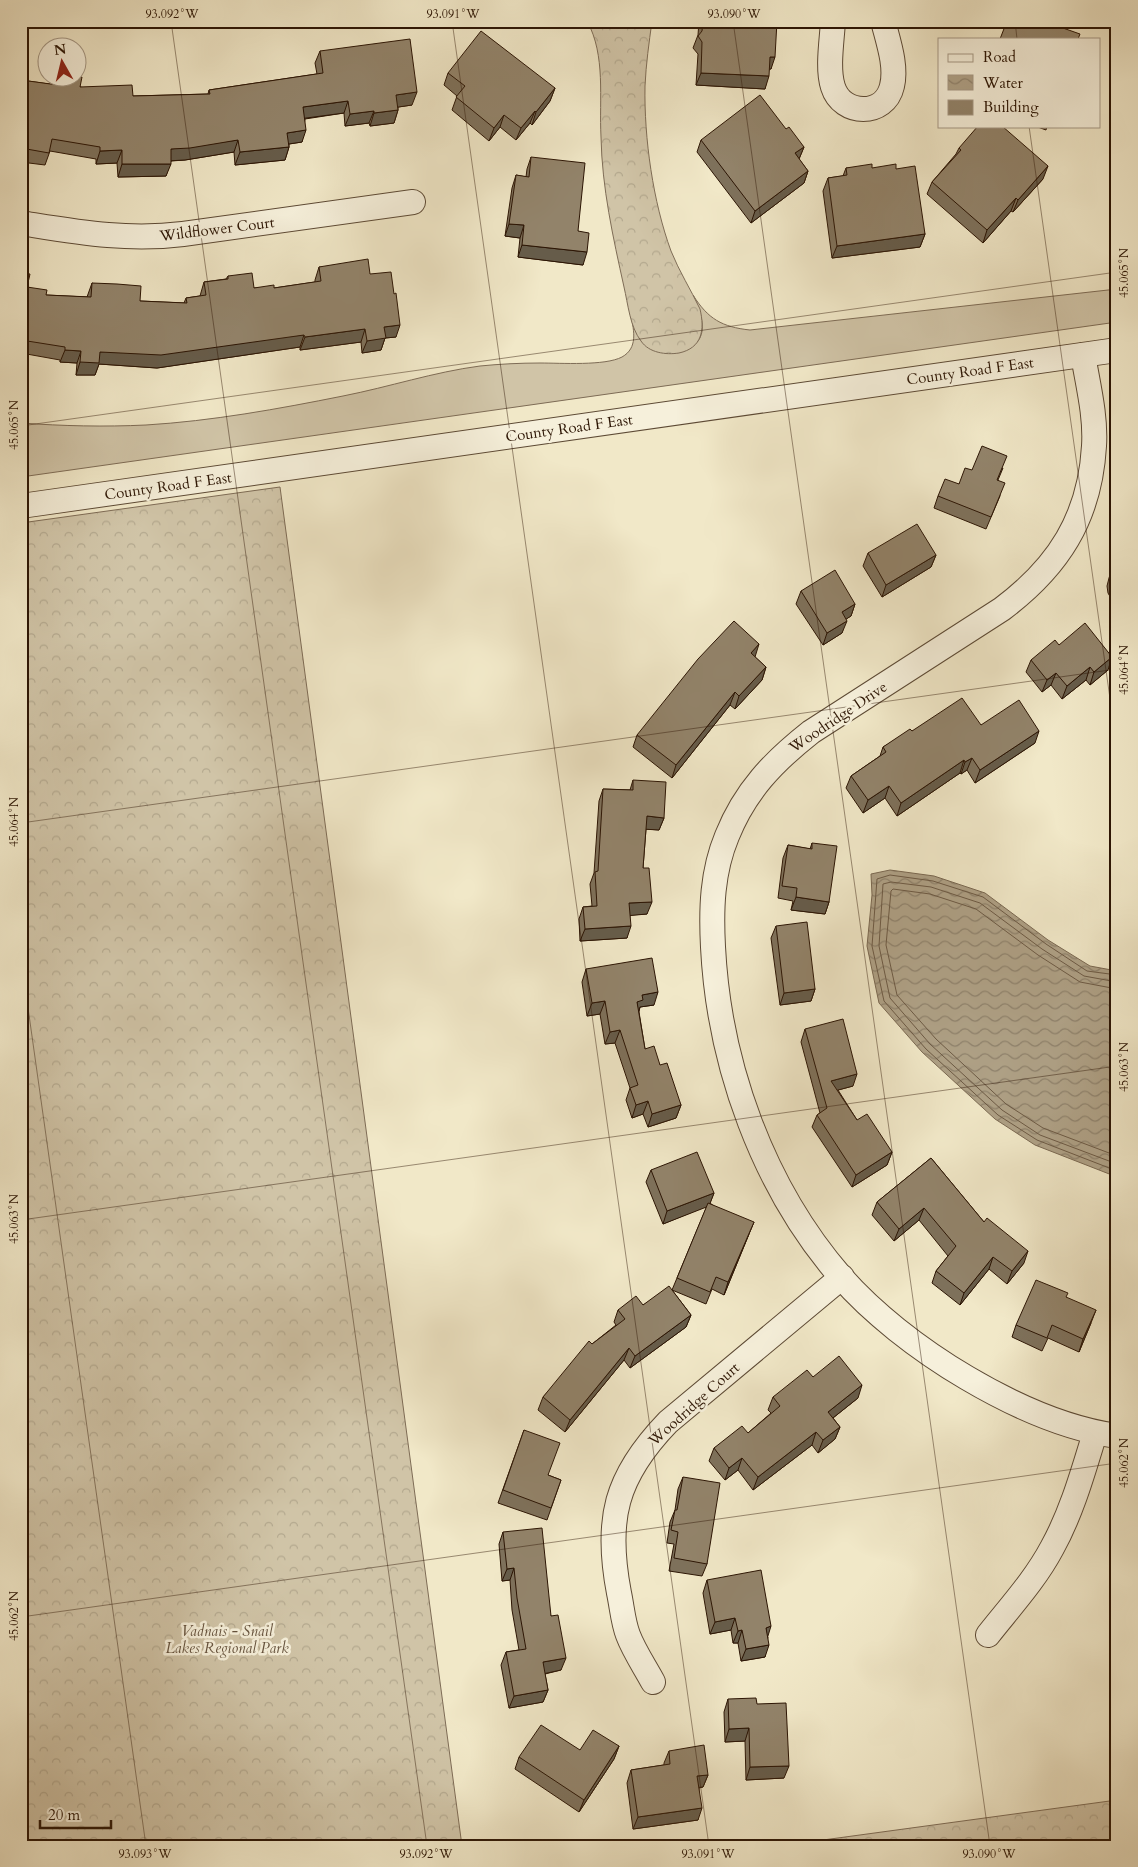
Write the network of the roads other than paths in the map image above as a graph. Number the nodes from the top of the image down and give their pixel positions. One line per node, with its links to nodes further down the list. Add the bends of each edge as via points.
1 (833, 21): 2 (street, via 833,87 840,101 862,110 877,106 892,88 893,66)
2 (884, 21)
3 (412, 202): 4 (street, Wildflower Court, via 151,238 92,234)
4 (21, 223)
5 (1117, 350): 6 (street, County Road F East)
6 (1083, 355): 7 (street, County Road F East); 8 (street, Woodridge Drive, via 1094,445 1090,479 1081,512 1066,543 1048,569 1002,609 811,732 783,754 759,779 739,809 716,868 711,910 714,974 723,1032 738,1090 759,1144 786,1197)
7 (21, 506)
8 (842, 1277): 9 (street, Woodridge Drive, via 877,1312 923,1349 972,1381 1025,1407); 11 (street, Woodridge Court, via 668,1422 631,1468 613,1523 613,1553 628,1634)
9 (1106, 1434): 10 (street, via 1051,1550)
10 (988, 1635)
11 (653, 1682)

